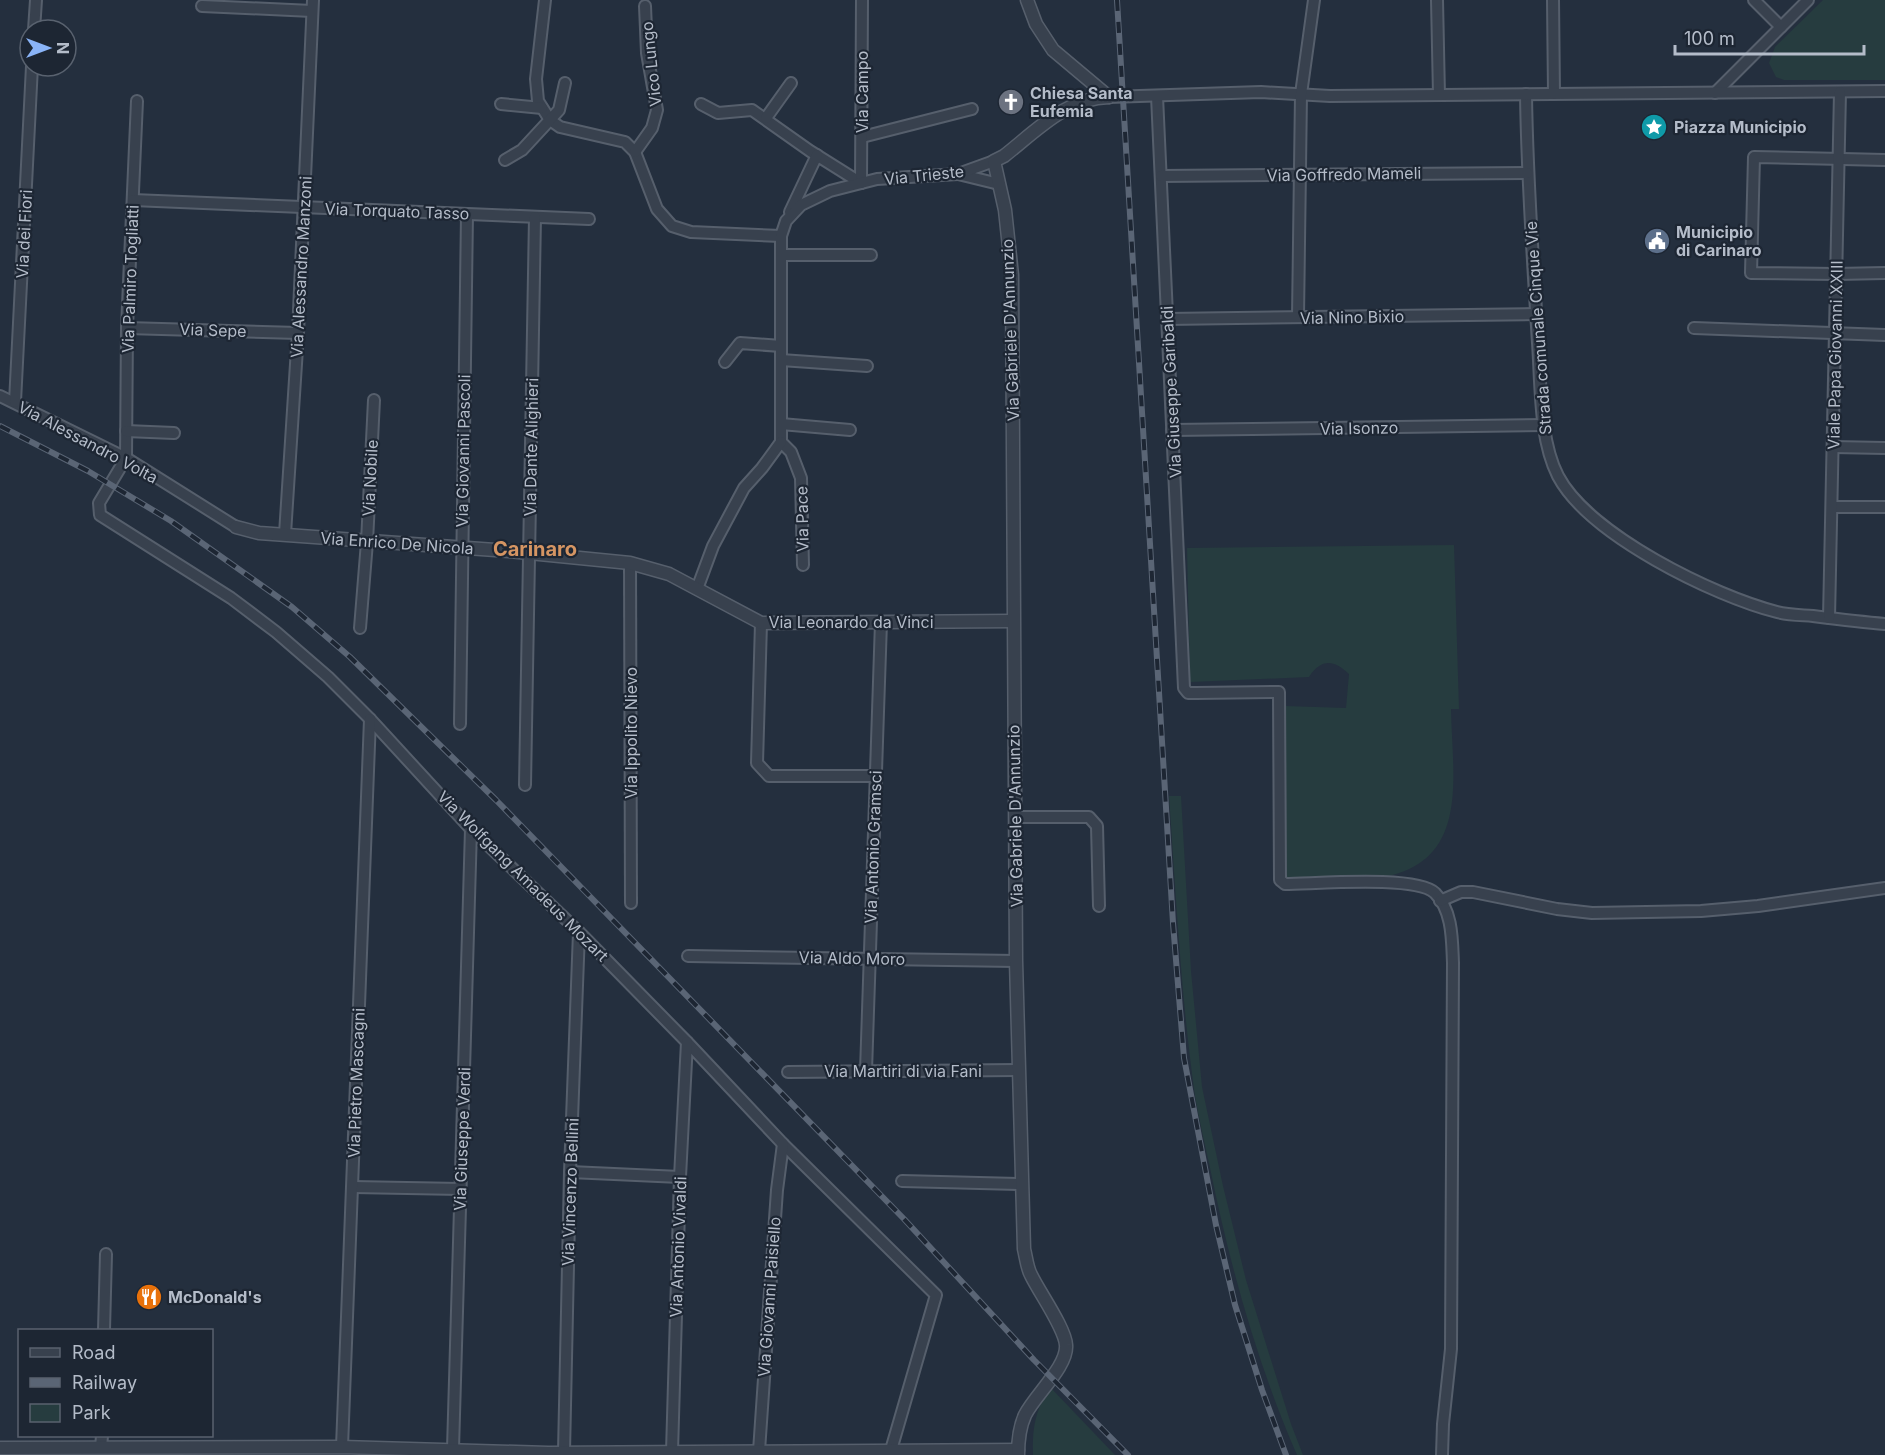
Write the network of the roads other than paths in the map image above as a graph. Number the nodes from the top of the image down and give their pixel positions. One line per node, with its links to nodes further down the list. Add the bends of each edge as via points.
1 (36, 0): 13 (street)
2 (544, 0): 31 (street, via 536,79 538,101)
3 (862, 0): 33 (street, Via Campo)
4 (1027, 0): 26 (street, via 1036,24 1053,50)
5 (1314, 0): 21 (street)
6 (1437, 0): 24 (street)
7 (1553, 0): 23 (street)
8 (1755, 0): 14 (street)
9 (1808, 0): 14 (street)
10 (202, 6): 11 (street)
11 (313, 6): 47 (street, Via Alessandro Manzoni)
12 (645, 6): 34 (street, Vico Lungo, via 647,53 657,110 652,128)
13 (35, 18)
14 (1781, 27): 20 (street)
15 (31, 78): 71 (street, Via dei Fiori)
16 (565, 83): 31 (street, via 559,110)
17 (791, 83): 32 (street)
18 (1885, 91): 19 (street)
19 (1840, 92): 20 (street); 37 (street, Viale Papa Giovanni XXIII)
20 (1715, 93): 23 (street)
21 (1301, 94): 24 (street); 25 (street); 42 (street)
22 (1526, 94): 23 (street); 24 (street); 40 (street, Strada comunale Cinque Vie)
23 (1554, 94)
24 (1439, 95)
25 (1157, 96): 26 (street); 43 (street, Via Giuseppe Garibaldi)
26 (1109, 97): 39 (street, Via Trieste, via 1065,108)
27 (137, 101): 46 (street, Via Palmiro Togliatti)
28 (501, 104): 31 (street)
29 (701, 105): 32 (street, via 718,113 752,110)
30 (972, 109): 33 (street)
31 (545, 113): 34 (street, via 560,127 625,142); 36 (street, via 522,150)
32 (766, 118): 35 (street)
33 (862, 137): 44 (street, Via Campo)
34 (635, 152): 52 (street, via 657,209 672,226 691,232)
35 (817, 155): 44 (street); 51 (street)
36 (505, 160)
37 (1839, 160): 38 (street); 56 (street, Viale Papa Giovanni XXIII); 56 (street, via 1754,157 1751,273)
38 (1885, 160)
39 (994, 161): 41 (street, Via Trieste); 45 (street, Via Gabriele D'Annunzio)
40 (1527, 172): 42 (street, Via Goffredo Mameli); 57 (street, Strada comunale Cinque Vie)
41 (958, 174): 44 (street, Via Trieste); 45 (street)
42 (1300, 175): 43 (street, Via Goffredo Mameli); 58 (street)
43 (1161, 176): 59 (street, Via Giuseppe Garibaldi)
44 (861, 183): 51 (street, Via Trieste, via 830,191 801,205)
45 (999, 184): 93 (street, Via Gabriele D'Annunzio, via 1012,275)
46 (133, 200): 47 (street, Via Torquato Tasso); 60 (street, Via Palmiro Togliatti)
47 (303, 207): 48 (street, Via Torquato Tasso); 62 (street, Via Alessandro Manzoni)
48 (467, 214): 49 (street, Via Torquato Tasso); 87 (street, Via Giovanni Pascoli)
49 (535, 217): 50 (street, Via Torquato Tasso); 88 (street, Via Dante Alighieri)
50 (589, 219)
51 (786, 220): 52 (street)
52 (781, 236): 53 (street)
53 (781, 255): 54 (street); 65 (street)
54 (871, 255)
55 (1885, 273): 56 (street)
56 (1836, 274): 63 (street, Viale Papa Giovanni XXIII)
57 (1536, 314): 58 (street, Via Nino Bixio); 73 (street, Strada comunale Cinque Vie)
58 (1298, 318): 59 (street, Via Nino Bixio)
59 (1167, 319): 75 (street, Via Giuseppe Garibaldi)
60 (127, 328): 62 (street, Via Sepe); 76 (street, Via Palmiro Togliatti)
61 (1694, 328): 63 (street)
62 (298, 333): 85 (street, Via Alessandro Manzoni)
63 (1835, 333): 64 (street); 79 (street, Viale Papa Giovanni XXIII)
64 (1885, 334)
65 (781, 346): 66 (street); 67 (street, via 740,343)
66 (781, 360): 68 (street); 72 (street)
67 (725, 362)
68 (867, 366)
69 (0, 396): 71 (street, Via Alessandro Volta)
70 (374, 400): 86 (street, Via Nobile)
71 (15, 402): 81 (street, Via Alessandro Volta)
72 (781, 424): 74 (street); 78 (street)
73 (1545, 425): 75 (street, Via Isonzo); 92 (street, Strada comunale Cinque Vie, via 1558,476 1573,498 1600,524 1644,555 1729,597 1779,612)
74 (850, 430)
75 (1172, 430): 105 (street, Via Giuseppe Garibaldi, via 1184,688 1188,693 1279,692 1280,880 1285,885 1397,882 1424,887)
76 (126, 431): 77 (street); 81 (street, Via Palmiro Togliatti)
77 (174, 433)
78 (781, 442): 90 (street, Via Pace, via 791,452 801,478); 91 (street, via 744,488 713,546)
79 (1833, 447): 80 (street); 82 (street, Viale Papa Giovanni XXIII)
80 (1885, 448)
81 (126, 458): 84 (street, Via Alessandro Volta); 98 (street, Via Wolfgang Amadeus Mozart, via 99,503 102,519 231,598 276,632)
82 (1832, 507): 83 (street); 92 (street, Viale Papa Giovanni XXIII)
83 (1885, 507)
84 (236, 527): 85 (street, Via Enrico De Nicola)
85 (285, 534): 86 (street, Via Enrico De Nicola)
86 (367, 542): 87 (street, Via Enrico De Nicola); 97 (street, Via Nobile)
87 (462, 548): 88 (street, Via Enrico De Nicola); 99 (street, Via Giovanni Pascoli)
88 (530, 553): 89 (street, Via Enrico De Nicola); 101 (street, Via Dante Alighieri)
89 (630, 563): 91 (street, Via Enrico De Nicola, via 669,574); 106 (street, Via Ippolito Nievo)
90 (803, 565)
91 (697, 589): 95 (street, Via Leonardo da Vinci)
92 (1830, 618): 96 (street, Strada comunale Cinque Vie)
93 (1014, 621): 94 (street, Via Leonardo da Vinci); 102 (street, Via Gabriele D'Annunzio)
94 (881, 622): 95 (street, Via Leonardo da Vinci); 100 (street, Via Antonio Gramsci)
95 (760, 623): 100 (street, via 757,763 769,776)
96 (1885, 624)
97 (360, 628)
98 (370, 719): 103 (street, Via Wolfgang Amadeus Mozart); 121 (street, Via Pietro Mascagni)
99 (460, 724)
100 (876, 776): 110 (street, Via Antonio Gramsci)
101 (525, 785)
102 (1015, 817): 107 (street, via 1089,817 1097,826); 111 (street, Via Gabriele D'Annunzio)
103 (471, 829): 108 (street, Via Wolfgang Amadeus Mozart); 122 (street, Via Giuseppe Verdi)
104 (1885, 888): 105 (street, via 1701,911 1592,913 1473,892 1461,892)
105 (1440, 901): 136 (street, via 1451,929 1453,963 1451,1349)
106 (632, 903)
107 (1099, 906)
108 (579, 932): 112 (street, Via Wolfgang Amadeus Mozart); 117 (street, Via Vincenzo Bellini)
109 (687, 956): 110 (street, Via Aldo Moro)
110 (869, 958): 111 (street, Via Aldo Moro); 114 (street, Via Antonio Gramsci)
111 (1016, 961): 113 (street, Via Gabriele D'Annunzio)
112 (687, 1042): 116 (street, Via Wolfgang Amadeus Mozart); 118 (street, Via Antonio Vivaldi)
113 (1018, 1070): 114 (street, Via Martiri di via Fani); 120 (street, Via Gabriele D'Annunzio)
114 (866, 1071): 115 (street, Via Martiri di via Fani)
115 (788, 1072)
116 (783, 1144): 129 (street, Via Wolfgang Amadeus Mozart, via 936,1295); 132 (street, Via Giovanni Paisiello)
117 (570, 1172): 118 (street); 130 (street, Via Vincenzo Bellini)
118 (680, 1177): 131 (street, Via Antonio Vivaldi)
119 (902, 1181): 120 (street)
120 (1022, 1184): 134 (street, Via Gabriele D'Annunzio, via 1024,1249 1029,1273 1066,1344 1063,1361 1026,1414 1019,1431)
121 (353, 1187): 122 (street); 126 (street, Via Pietro Mascagni)
122 (460, 1189): 128 (street, Via Giuseppe Verdi)
123 (106, 1254): 124 (street)
124 (104, 1329)
125 (102, 1441): 126 (street); 127 (street)
126 (342, 1447): 128 (street)
127 (0, 1448)
128 (453, 1449): 135 (street)
129 (891, 1450): 132 (street); 133 (street)
130 (564, 1452): 131 (street); 135 (street)
131 (672, 1452): 132 (street)
132 (759, 1452)
133 (907, 1452): 134 (street)
134 (1018, 1452)
135 (548, 1454)
136 (1442, 1455)

